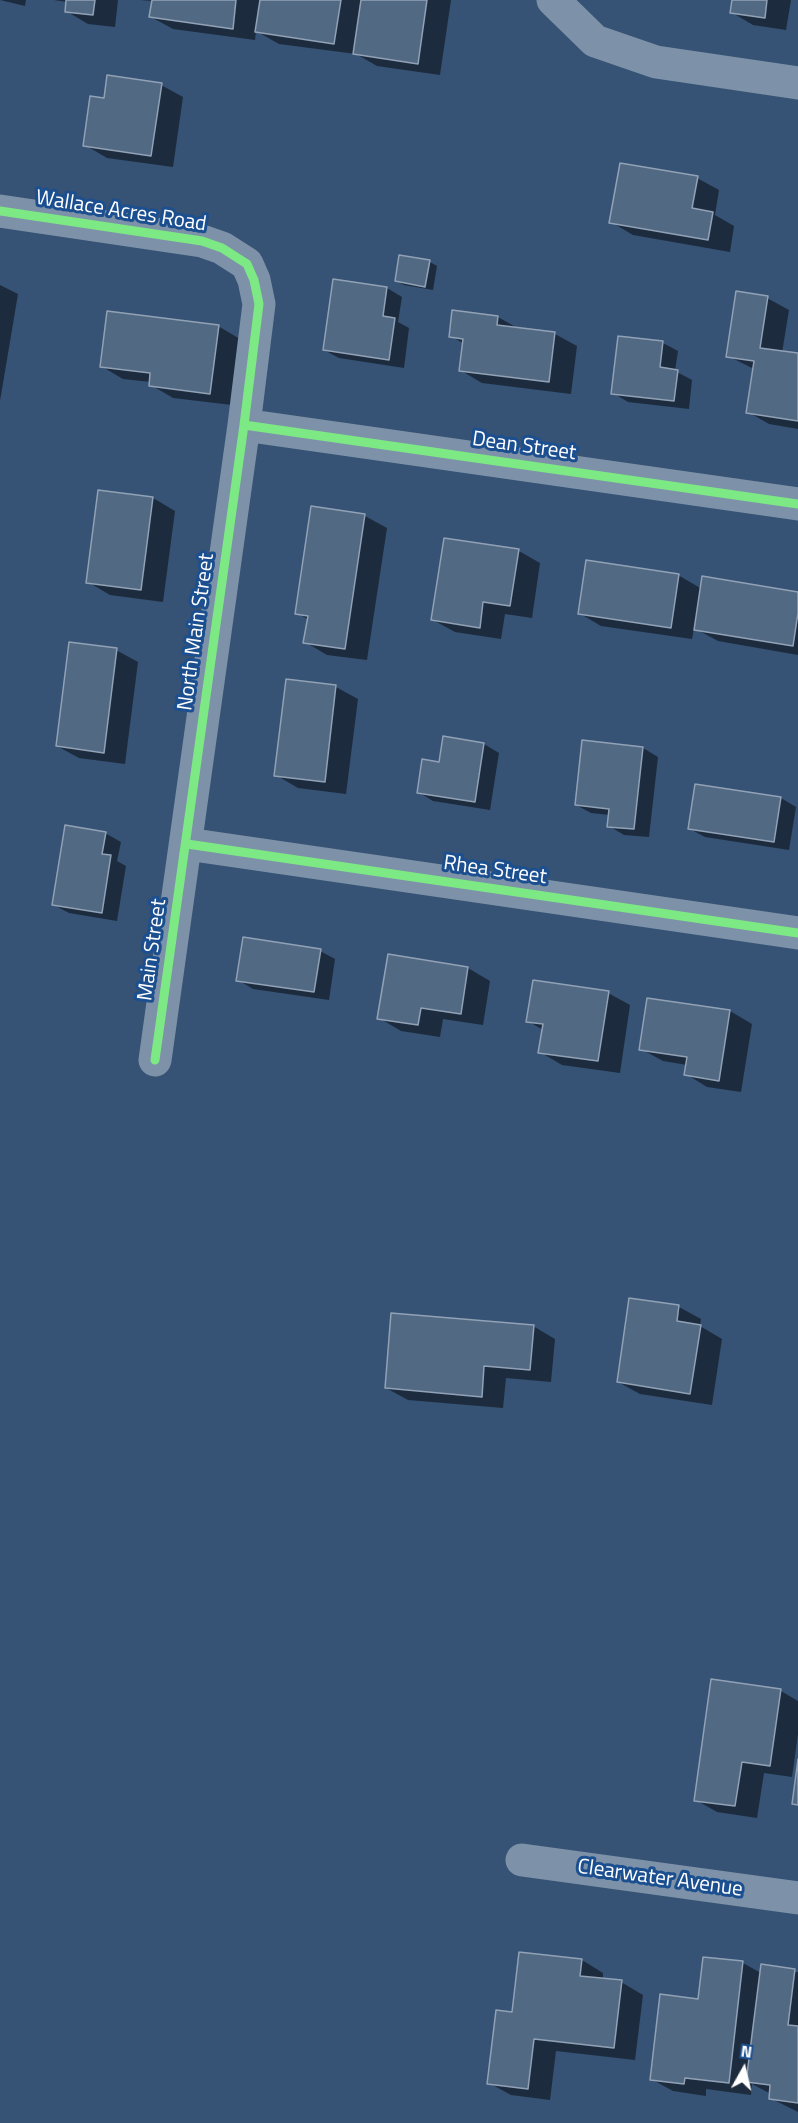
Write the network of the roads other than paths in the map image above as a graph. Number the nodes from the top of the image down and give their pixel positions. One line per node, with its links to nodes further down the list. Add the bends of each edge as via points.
1 (554, 0): 2 (street, via 595,41 646,58)
2 (798, 83)
3 (0, 211): 4 (street, Wallace Acres Road, via 201,241 248,264 259,304)
4 (244, 425): 5 (street, Dean Street); 6 (street, North Main Street)
5 (798, 504)
6 (187, 844): 7 (street, Rhea Street); 8 (street, Main Street)
7 (798, 933)
8 (155, 1060)
9 (522, 1860): 10 (street, Clearwater Avenue)
10 (798, 1898)

